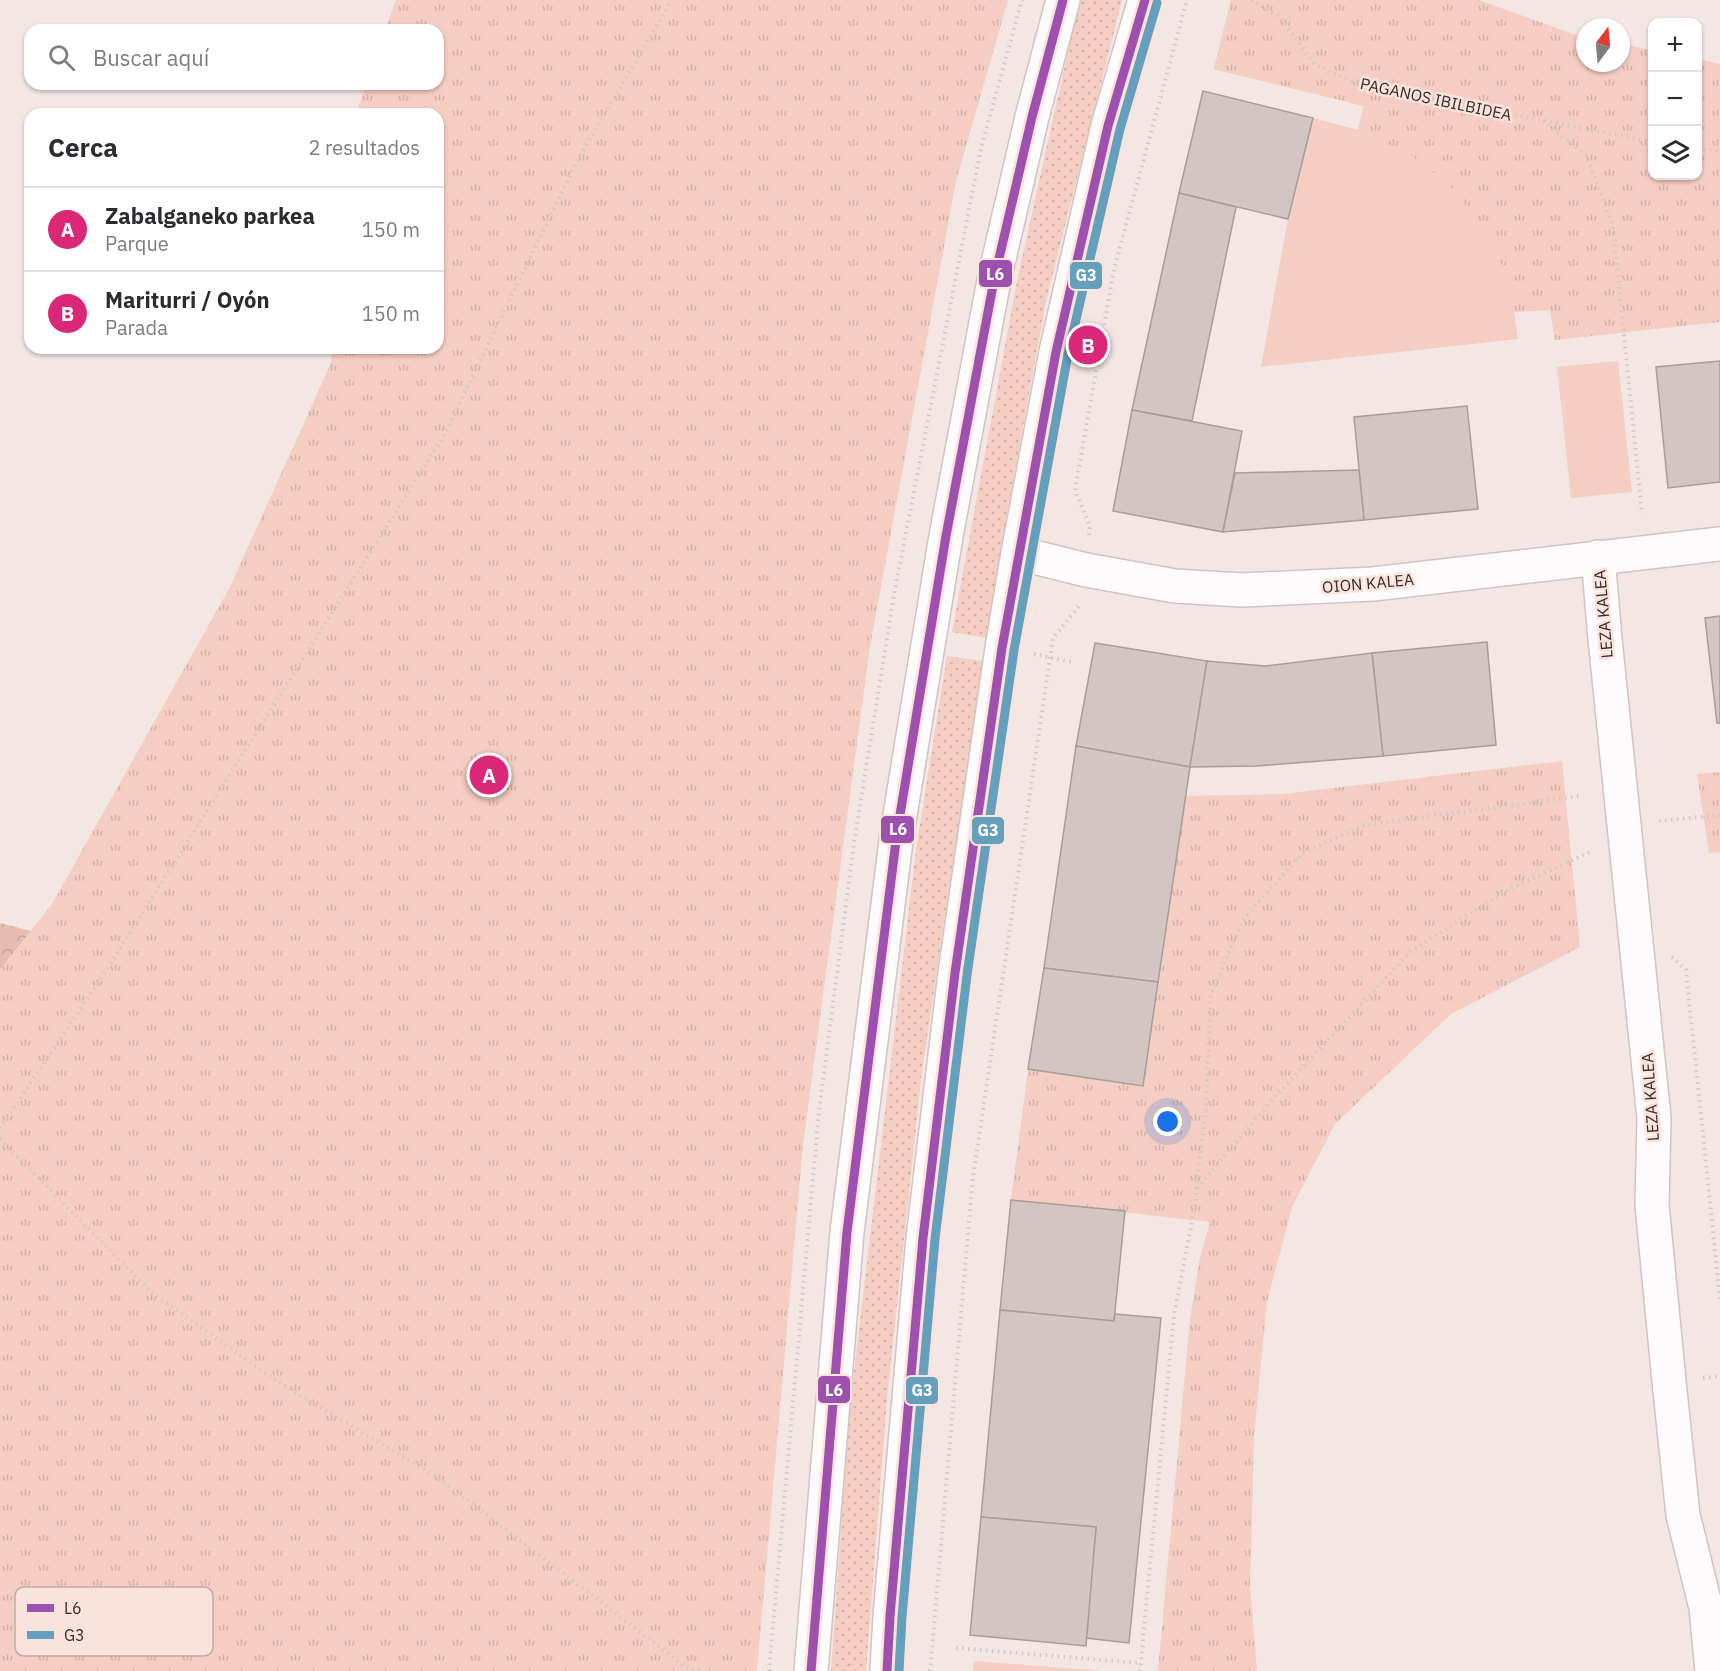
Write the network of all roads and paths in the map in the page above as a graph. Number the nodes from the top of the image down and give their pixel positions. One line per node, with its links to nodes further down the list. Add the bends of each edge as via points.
1 (672, 0): 17 (path, via 580,155 443,437 104,975)
2 (1063, 0): 23 (main road, via 994,280 946,536 897,833 847,1232)
3 (1145, 0): 12 (main road, via 1105,138 1056,352)
4 (1186, 0): 14 (path, via 1114,269 1077,478 1075,490 1090,527)
5 (1251, 0): 6 (path, PAGANOS IBILBIDEA, via 1280,17 1314,65 1355,83)
6 (1543, 121): 7 (path, PAGANOS IBILBIDEA); 10 (path, via 1586,155 1613,226)
7 (1648, 141)
8 (1702, 150): 9 (path)
9 (1720, 152)
10 (1642, 514)
11 (1720, 544): 13 (main road, OION KALEA)
12 (1018, 553): 14 (main road, OION KALEA); 24 (main road, via 957,961 923,1238)
13 (1598, 557): 14 (main road, OION KALEA, via 1373,584 1242,590 1175,586); 27 (main road, LEZA KALEA, via 1654,1118 1652,1205 1675,1437 1683,1515 1706,1608)
14 (1086, 570): 25 (path, via 1080,604 1053,638 973,1177)
15 (1581, 796): 19 (path, via 1363,825 1301,854 1243,920 1211,994 1206,1105)
16 (1590, 852): 19 (path, via 1508,890 1410,952 1275,1097)
17 (0, 1128)
18 (0, 1139): 22 (path, via 152,1293 278,1383 437,1477 690,1670)
19 (1197, 1188): 21 (path, via 1174,1315)
20 (956, 1648): 21 (path)
21 (1140, 1663): 26 (path)
22 (700, 1671)
23 (810, 1671)
24 (887, 1671)
25 (930, 1671)
26 (1140, 1671)
27 (1712, 1671)

